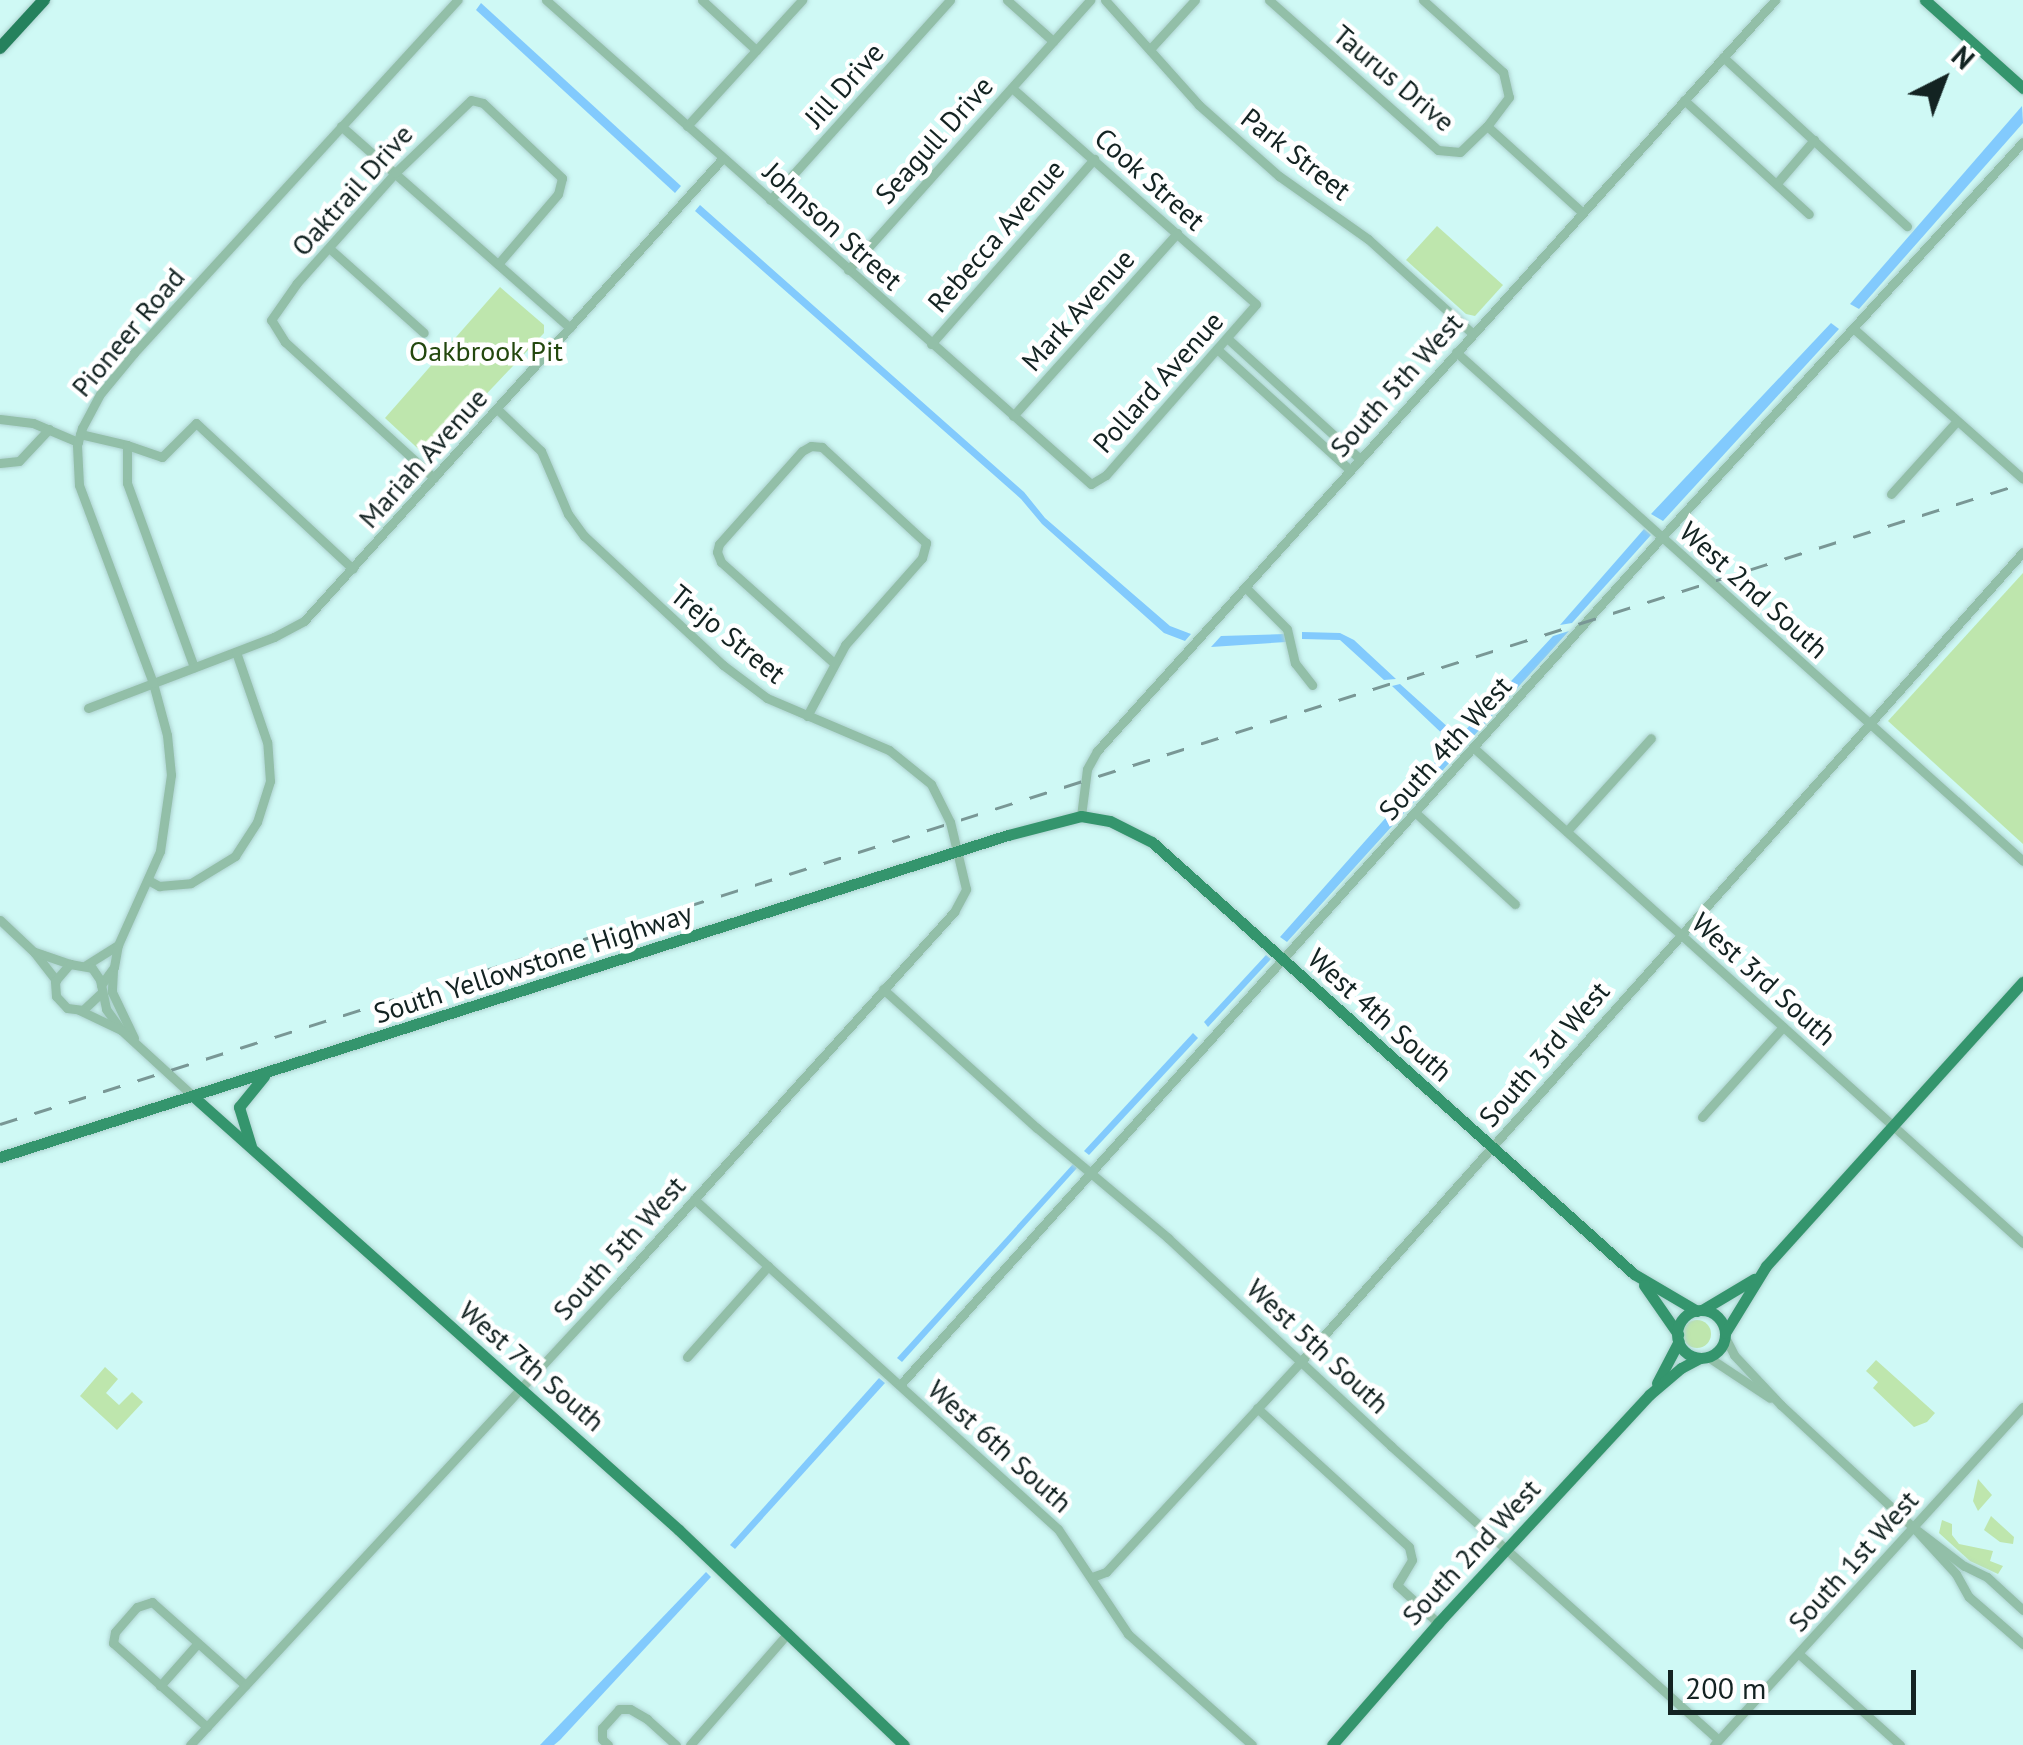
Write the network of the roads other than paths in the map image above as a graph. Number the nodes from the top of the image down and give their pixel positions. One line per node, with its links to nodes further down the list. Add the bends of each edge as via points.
1 (44, 0): 16 (highway)
2 (458, 0): 23 (street, Pioneer Road)
3 (546, 0): 24 (street, Johnson Street)
4 (702, 0): 18 (street)
5 (802, 0): 18 (street)
6 (950, 0): 32 (street, Jill Drive)
7 (1007, 0): 15 (street)
8 (1090, 0): 15 (street)
9 (1105, 0): 17 (street, Park Street)
10 (1195, 0): 17 (street)
11 (1269, 0): 25 (street, Taurus Drive, via 1438,150 1460,152)
12 (1423, 0): 25 (street, via 1503,72 1509,97)
13 (1775, 0): 19 (street, South 5th West)
14 (1925, 0): 21 (main road)
15 (1053, 41): 20 (street, Seagull Drive)
16 (0, 48)
17 (1151, 48): 44 (street, Park Street, via 1199,105 1279,176 1346,220)
18 (756, 50): 24 (street)
19 (1723, 57): 22 (street, South 5th West); 26 (street)
20 (1012, 88): 29 (street, Cook Street); 39 (street, Seagull Drive)
21 (2023, 88)
22 (1684, 100): 31 (street); 33 (street, South 5th West)
23 (342, 126): 30 (street); 54 (street, Pioneer Road, via 134,352 101,393)
24 (687, 126): 28 (street, Johnson Street)
25 (1487, 126): 33 (street, Taurus Drive)
26 (1814, 140): 31 (street); 35 (street)
27 (2023, 142): 42 (street, South 4th West)
28 (723, 158): 32 (street, Johnson Street); 41 (street, Mariah Avenue)
29 (1094, 159): 36 (street, Cook Street); 46 (street, Rebecca Avenue)
30 (395, 174): 37 (street, Oaktrail Drive); 38 (street); 38 (street, Oaktrail Drive, via 464,103 483,103 562,178 558,194)
31 (1776, 182): 34 (street)
32 (770, 200): 39 (street, Johnson Street)
33 (1582, 212): 44 (street, South 5th West)
34 (1809, 214)
35 (1908, 226)
36 (1177, 233): 40 (street, Cook Street); 50 (street, Mark Avenue)
37 (328, 248): 43 (street); 59 (street, Oaktrail Drive, via 280,304 272,325)
38 (498, 264): 41 (street)
39 (848, 270): 46 (street, Johnson Street)
40 (1256, 304): 45 (street, Pollard Avenue)
41 (570, 328): 49 (street, Mariah Avenue)
42 (1852, 328): 52 (street); 63 (street, South 4th West)
43 (424, 333)
44 (1472, 333): 48 (street, South 5th West)
45 (1226, 338): 47 (street, Pollard Avenue); 56 (street)
46 (932, 344): 50 (street, Johnson Street)
47 (1217, 349): 58 (street); 61 (street, Pollard Avenue, via 1106,475)
48 (1456, 352): 56 (street, South 5th West); 63 (street, West 2nd South)
49 (497, 409): 59 (street, Mariah Avenue); 73 (street, Trejo Street, via 541,452 568,514 600,553 748,686)
50 (1013, 416): 61 (street, Johnson Street)
51 (0, 418): 53 (street)
52 (1957, 421): 60 (street); 62 (street)
53 (48, 429): 54 (street); 57 (street, via 19,461)
54 (79, 438): 55 (street); 70 (street, Pioneer Road, via 79,486)
55 (127, 445): 65 (street, via 162,457 196,423); 69 (street, via 128,482)
56 (1360, 459): 58 (street, South 5th West)
57 (0, 463)
58 (1350, 470): 66 (street, South 5th West)
59 (434, 478): 65 (street, Mariah Avenue)
60 (2023, 479)
61 (1090, 484)
62 (1890, 494)
63 (1662, 537): 74 (street, West 2nd South); 76 (street, South 4th West)
64 (2023, 552): 74 (street, South 3rd West)
65 (353, 569): 67 (street, Mariah Avenue, via 304,621)
66 (1245, 586): 71 (street, via 1287,629 1295,663); 78 (street, South 5th West, via 1098,751 1086,769)
67 (236, 652): 69 (street, Mariah Avenue); 82 (street, via 267,742 270,781 258,822 235,856 191,883 159,886)
68 (834, 663): 68 (street, via 922,558 926,543 822,447 812,446 717,552); 73 (street)
69 (194, 668): 70 (street, Mariah Avenue)
70 (154, 683): 72 (street, Mariah Avenue); 82 (street, Pioneer Road, via 171,792)
71 (1312, 685)
72 (88, 708)
73 (806, 716): 80 (street, Trejo Street, via 870,740 914,769 942,801)
74 (1867, 724): 81 (street, West 2nd South); 85 (street, South 3rd West)
75 (1651, 738): 79 (street)
76 (1475, 748): 77 (street, South 4th West); 79 (street, West 3rd South)
77 (1416, 814): 83 (street); 88 (street, South 4th West)
78 (1081, 816): 80 (main road, South Yellowstone Highway); 88 (main road, West 4th South, via 1110,821 1152,842)
79 (1566, 831): 85 (street, West 3rd South)
80 (960, 853): 94 (street, South 5th West, via 967,880 961,902); 100 (main road, South Yellowstone Highway)
81 (2023, 860)
82 (148, 880): 86 (street, Pioneer Road)
83 (1515, 904)
84 (0, 920): 87 (street)
85 (1679, 932): 97 (street, West 3rd South); 105 (street, South 3rd West)
86 (118, 946): 90 (street); 91 (street, Pioneer Road)
87 (34, 952): 89 (street); 92 (street)
88 (1284, 960): 105 (main road, West 4th South); 107 (street, South 4th West)
89 (70, 964): 90 (street); 92 (street)
90 (86, 965): 95 (street)
91 (114, 967): 95 (street, Pioneer Road); 99 (street, via 112,992)
92 (56, 980): 96 (street, via 61,1003)
93 (2023, 982): 103 (main road)
94 (883, 989): 107 (street, West 5th South); 108 (street, South 5th West)
95 (101, 990): 96 (street, via 90,1007); 98 (street, West 7th South)
96 (79, 1010): 98 (street, West 7th South)
97 (1783, 1027): 102 (street); 103 (street, West 3rd South)
98 (121, 1030): 99 (street, West 7th South)
99 (135, 1041): 101 (street, West 7th South)
100 (266, 1074): 101 (main road, South Yellowstone Highway); 104 (main road, via 239,1107)
101 (194, 1097): 104 (main road, West 7th South); 106 (main road, South Yellowstone Highway)
102 (1702, 1117)
103 (1892, 1124): 109 (street, West 3rd South); 112 (main road)
104 (253, 1150): 120 (main road, West 7th South)
105 (1490, 1150): 111 (main road, West 4th South); 118 (street, South 3rd West)
106 (0, 1157)
107 (1094, 1172): 118 (street, West 5th South); 119 (street, South 4th West)
108 (694, 1199): 110 (street, West 6th South); 120 (street, South 5th West)
109 (2023, 1243)
110 (768, 1266): 116 (street); 119 (street, West 6th South)
111 (1634, 1274): 113 (main road, West 4th South); 115 (main road, West 4th South, via 1666,1311)
112 (1754, 1279): 113 (main road); 114 (main road)
113 (1699, 1311): 114 (main road, via 1718,1317); 115 (main road, via 1681,1322)
114 (1725, 1335): 117 (main road, via 1720,1350); 122 (street, via 1734,1355)
115 (1678, 1337): 117 (main road, via 1687,1353); 121 (main road, South 2nd West)
116 (687, 1356)
117 (1704, 1358): 121 (main road, South 2nd West, via 1680,1368); 122 (street)
118 (1302, 1360): 124 (street, South 3rd West); 126 (street, West 5th South)
119 (900, 1385): 127 (street, West 6th South, via 1058,1529)
120 (521, 1388): 130 (main road, West 7th South); 134 (street, South 5th West)
121 (1650, 1396): 126 (main road, South 2nd West)
122 (1780, 1406): 125 (street)
123 (2023, 1407): 125 (street, South 1st West)
124 (1257, 1408): 127 (street, South 3rd West, via 1106,1572); 129 (street, via 1410,1546 1412,1560 1397,1586)
125 (1914, 1528): 128 (street); 132 (street, via 1969,1597); 133 (street, South 1st West)
126 (1506, 1549): 129 (main road, South 2nd West); 137 (street, West 5th South)
127 (1092, 1576): 143 (street, West 6th South, via 1128,1634)
128 (2023, 1610)
129 (1438, 1623): 144 (main road, South 2nd West)
130 (788, 1632): 141 (street); 142 (main road, West 7th South)
131 (198, 1643): 134 (street); 135 (street); 135 (street, via 152,1602 143,1602 115,1632 113,1643)
132 (2023, 1644)
133 (1798, 1654): 137 (street, South 1st West); 145 (street)
134 (245, 1685): 136 (street, South 5th West)
135 (160, 1686): 136 (street)
136 (207, 1727): 138 (street, South 5th West)
137 (1717, 1742)
138 (190, 1745)
139 (608, 1745): 140 (street, via 602,1728 619,1709 646,1719)
140 (676, 1745)
141 (690, 1745)
142 (904, 1745)
143 (1252, 1745)
144 (1332, 1745)
145 (1900, 1745)

